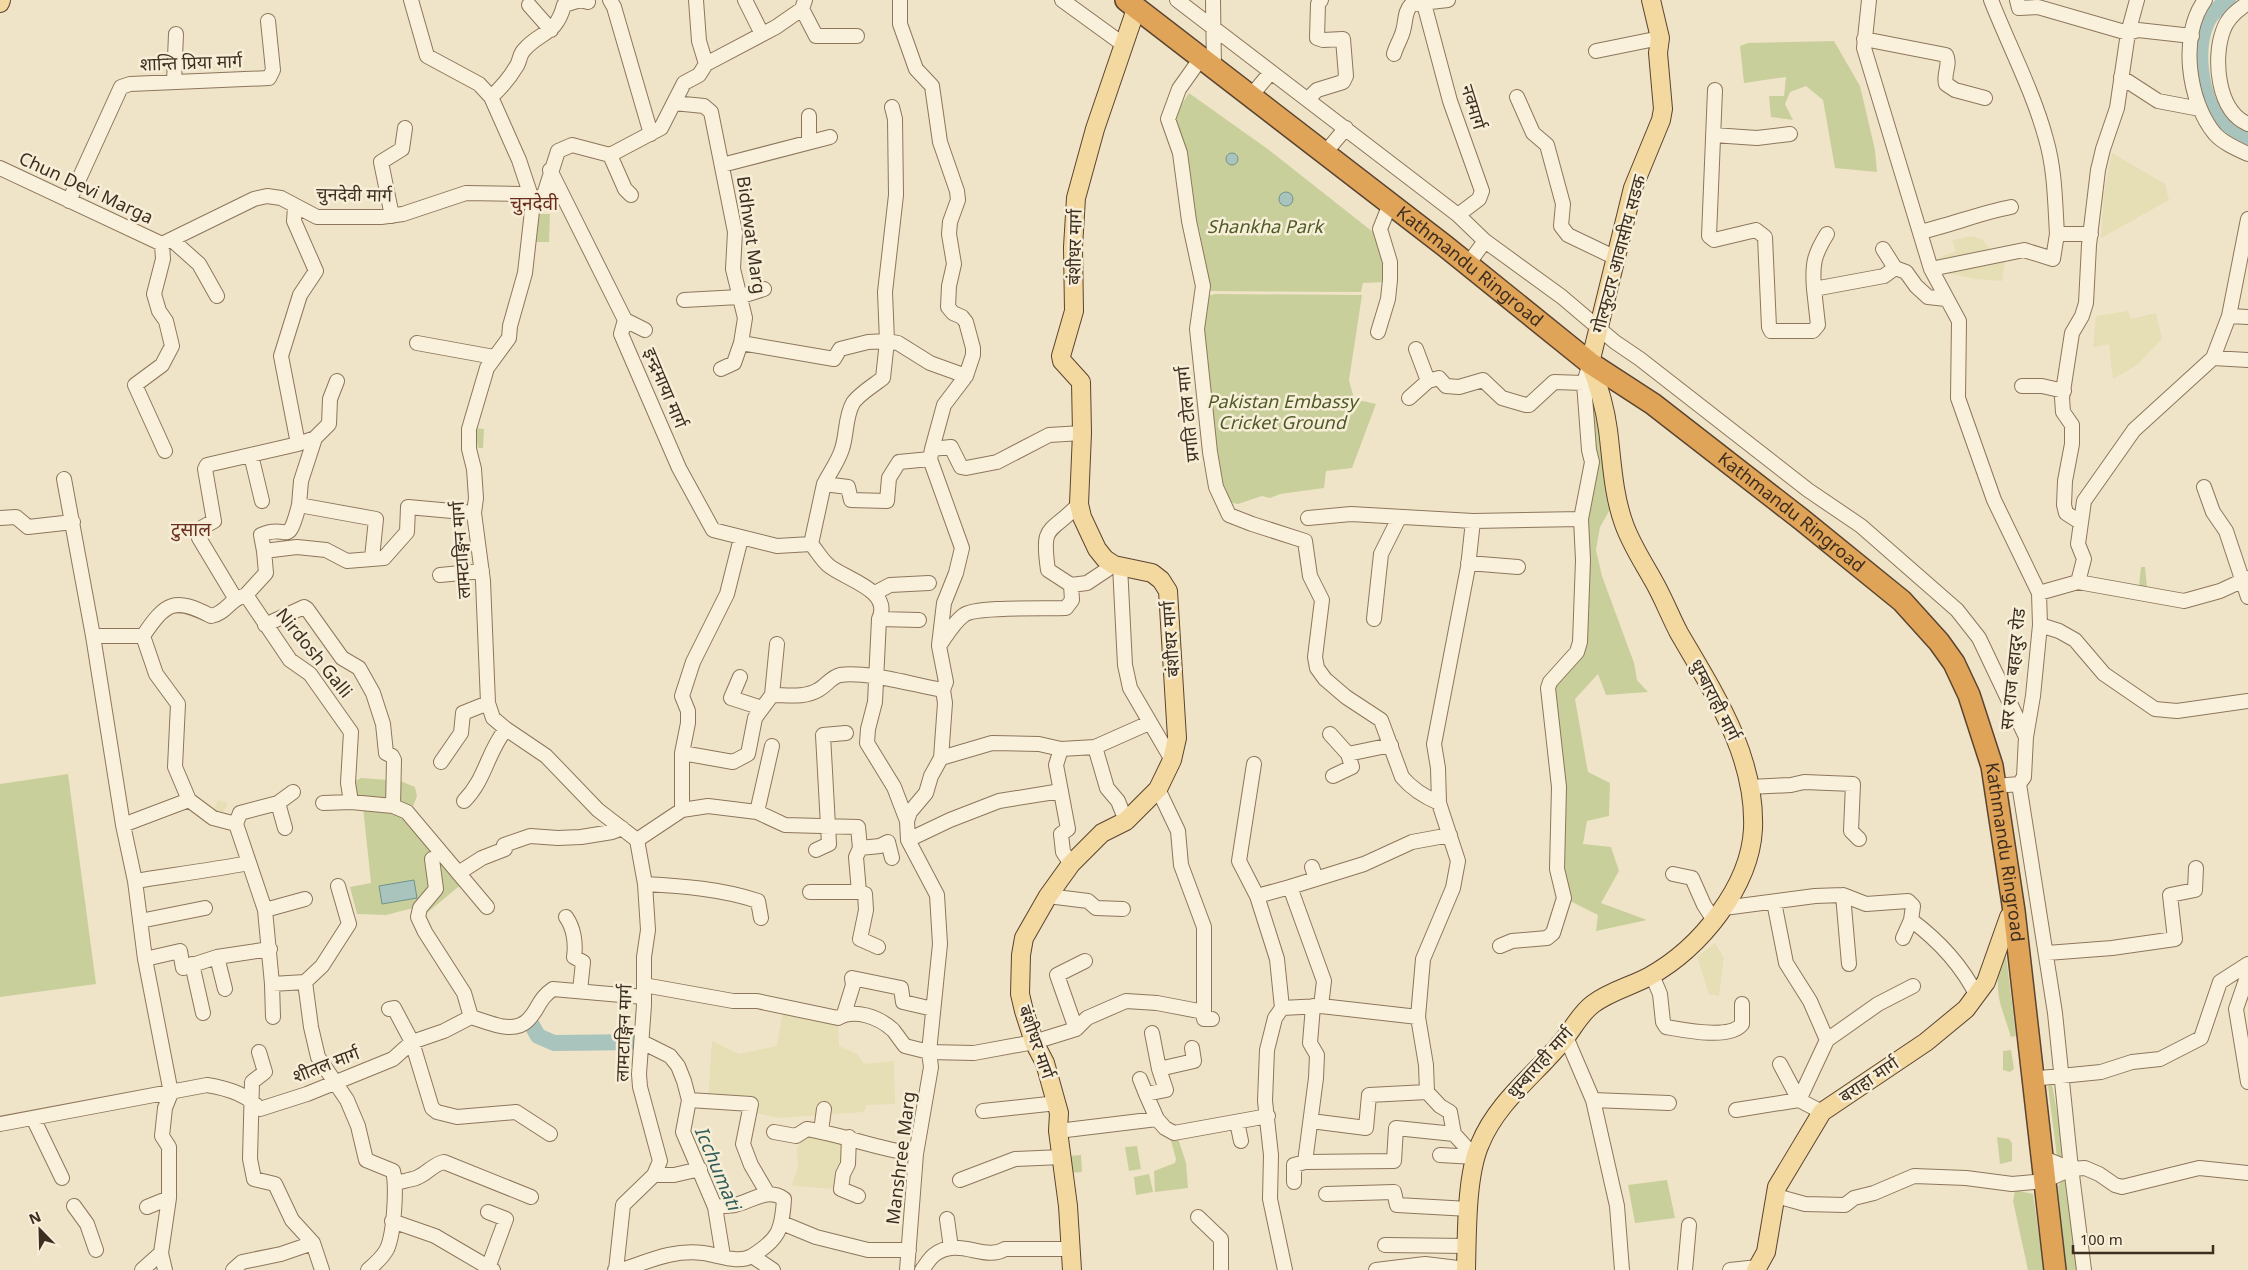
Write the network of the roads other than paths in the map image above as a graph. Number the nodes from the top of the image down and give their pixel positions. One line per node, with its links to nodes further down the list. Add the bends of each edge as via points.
1 (411, 0): 43 (street, via 427,56 479,84)
2 (608, 0): 17 (street); 54 (street, via 614,7)
3 (696, 0): 37 (street, via 699,41)
4 (745, 0): 28 (street)
5 (900, 0): 107 (street, via 900,24 916,69 932,86 940,142 958,191 950,222 954,264 948,307 966,322 973,348)
6 (1062, 0): 33 (street)
7 (1177, 0): 25 (street)
8 (1213, 0): 25 (street)
9 (1321, 0): 46 (street, via 1318,4 1317,38 1343,39 1346,76 1343,82 1317,90)
10 (1448, 0): 18 (street)
11 (1651, 0): 31 (main road, गोल्फुटार आवासीय सडक)
12 (1869, 0): 32 (street)
13 (1991, 0): 76 (street, via 2046,139 2054,173)
14 (2017, 0): 26 (street, via 2019,8 2038,7)
15 (2136, 0): 26 (street)
16 (2206, 0): 30 (street)
17 (587, 1): 24 (street, via 564,5 561,18)
18 (1424, 1): 35 (street, via 1408,8); 71 (street, नवमार्ग, via 1450,101 1482,191 1479,198)
19 (2248, 3): 51 (street, via 2227,21 2219,42 2218,56 2227,103 2238,118)
20 (1131, 4): 33 (main road, बंशीधर मार्ग); 36 (highway, Kathmandu Ringroad)
21 (529, 5): 24 (street)
22 (804, 5): 28 (street); 29 (street, via 816,36)
23 (268, 21): 40 (street, शान्ति प्रिया मार्ग, via 273,70 269,78)
24 (551, 30): 43 (street, via 523,50 518,66)
25 (1213, 30): 36 (street); 38 (street)
26 (2128, 33): 30 (street, via 2138,30); 39 (street)
27 (176, 34): 40 (street)
28 (762, 34): 37 (street)
29 (857, 36)
30 (2192, 36): 49 (street, via 2192,86)
31 (1660, 38): 34 (street); 81 (main road, गोल्फुटार आवासीय सडक, via 1661,120 1633,188)
32 (1864, 39): 45 (street, via 1946,55 1946,84 1955,90); 74 (street, via 1864,48)
33 (1124, 45): 113 (main road, बंशीधर मार्ग, via 1095,129 1076,198 1074,311 1061,356 1081,382)
34 (1596, 51)
35 (1394, 54)
36 (1207, 63): 42 (highway, Kathmandu Ringroad); 171 (street, प्रगति टोल मार्ग, via 1179,89 1168,119 1180,153 1189,221 1203,286 1198,329 1216,487 1229,515 1305,541 1310,576 1322,600 1314,657 1316,668 1346,696 1381,720)
37 (706, 64): 47 (street, via 699,74 684,83)
38 (1271, 72): 42 (street); 46 (street)
39 (2121, 77): 49 (street, via 2158,101); 77 (street, via 2117,108 2101,156)
40 (174, 82): 66 (street, शान्ति प्रिया मार्ग, via 121,87)
41 (1715, 90): 56 (street)
42 (1250, 96): 59 (highway, Kathmandu Ringroad)
43 (491, 97): 67 (street, via 519,160)
44 (1517, 97): 81 (street, via 1533,133 1547,145 1563,204 1561,226 1568,236)
45 (1985, 98)
46 (1308, 99): 53 (street)
47 (674, 103): 54 (street, via 665,125); 62 (street, Bidhwat Marg, via 704,106 711,112)
48 (892, 107): 98 (street, via 896,119 896,195 885,292)
49 (2200, 109): 60 (street, via 2216,136)
50 (809, 116): 58 (street)
51 (2248, 124)
52 (405, 128): 72 (street, via 402,149 380,162)
53 (1346, 128): 59 (street); 71 (street)
54 (651, 134): 61 (street)
55 (1790, 134): 56 (street, via 1757,138)
56 (1714, 135): 87 (street, via 1709,236 1714,240 1756,230 1765,237 1765,288 1771,331 1817,329)
57 (830, 137): 58 (street)
58 (809, 141): 62 (street)
59 (1324, 154): 68 (highway, Kathmandu Ringroad)
60 (2248, 154)
61 (610, 155): 64 (street, via 572,145 558,151); 65 (street, via 625,189)
62 (722, 165): 89 (street, Bidhwat Marg, via 735,232 733,269)
63 (0, 168): 66 (street, Chun Devi Marga)
64 (550, 170): 67 (street, via 543,198); 94 (street, इन्द्रमाया मार्ग)
65 (631, 195)
66 (69, 200): 79 (street, Chun Devi Marga)
67 (533, 202): 72 (street, चुनदेवी मार्ग, via 520,194 466,192); 102 (street, लामटाङ्गिन मार्ग, via 525,273 509,338)
68 (1390, 204): 83 (highway, Kathmandu Ringroad); 97 (street, via 1380,229 1390,262 1390,280)
69 (295, 207): 72 (street, चुनदेवी मार्ग, via 317,217); 79 (street, चुनदेवी मार्ग, via 275,196 254,199); 115 (street, via 294,221 316,271 300,295 281,356)
70 (2011, 207): 74 (street)
71 (1458, 215): 78 (street)
72 (392, 216)
73 (2248, 219): 82 (street)
74 (1920, 232): 85 (street)
75 (1827, 234): 87 (street, via 1812,267)
76 (2057, 234): 77 (street); 85 (street, via 2053,259 2024,250)
77 (2091, 234): 111 (street, via 2086,303 2072,333)
78 (1485, 241): 83 (street); 95 (street)
79 (163, 242): 88 (street, Chun Devi Marga, via 199,264); 116 (street, via 163,259 154,294 159,312 166,321 172,346 162,365 135,385)
80 (1883, 249): 84 (street)
81 (1616, 258): 95 (main road, गोल्फुटार आवासीय सडक)
82 (2243, 262): 92 (street)
83 (1468, 264): 106 (highway, Kathmandu Ringroad)
84 (1894, 268): 87 (street, via 1884,276); 90 (street, via 1906,272 1928,297)
85 (1930, 269): 90 (street)
86 (764, 289): 89 (street)
87 (1814, 289)
88 (217, 296)
89 (739, 297): 91 (street); 100 (street, Bidhwat Marg, via 745,318)
90 (1946, 299): 147 (street, via 1959,321 1958,398 1994,500)
91 (684, 300)
92 (2229, 316): 93 (street); 103 (street)
93 (2248, 317)
94 (625, 320): 96 (street); 133 (street, इन्द्रमाया मार्ग, via 621,334 688,485 713,530)
95 (1600, 329): 106 (main road, गोल्फुटार आवासीय सडक); 170 (street, via 1808,490 1861,526 1939,592 1979,638)
96 (645, 330)
97 (1378, 332)
98 (887, 341): 100 (street, via 860,343 840,349 834,359); 107 (street, via 898,343 930,363); 120 (street, via 883,378 853,402 847,417 848,430 843,448)
99 (417, 343): 102 (street)
100 (741, 343): 105 (street, Bidhwat Marg, via 734,363)
101 (1416, 349): 109 (street)
102 (494, 356): 125 (street, लामटाङ्गिन मार्ग, via 484,374 469,428 476,488)
103 (2213, 358): 104 (street); 132 (street, via 2134,430 2084,501)
104 (2248, 360)
105 (721, 369)
106 (1587, 373): 109 (street, via 1554,382 1529,405 1502,398 1483,380 1459,387 1446,386 1439,378); 129 (street, via 1588,450 1592,462); 183 (highway, Kathmandu Ringroad, via 1653,404 1911,609 1939,642 1962,679 1983,732); 184 (main road, धुम्बाराही मार्ग, via 1599,386 1624,525 1733,730 1742,752)
107 (966, 376): 117 (street, via 944,405)
108 (337, 381): 114 (street, via 330,399 329,424)
109 (1428, 381): 112 (street)
110 (2022, 386): 111 (street)
111 (2064, 391): 132 (street, via 2063,412 2072,426 2072,444 2064,505 2066,513)
112 (1409, 398)
113 (1082, 433): 117 (street, via 1049,435 997,462 966,468 961,467 951,448); 123 (main road, बंशीधर मार्ग)
114 (315, 438): 115 (street); 124 (street, via 302,481)
115 (298, 444): 118 (street)
116 (165, 451)
117 (931, 454): 120 (street, via 899,462 889,478 887,501 852,500 848,487); 158 (street, via 962,548 944,603)
118 (251, 455): 122 (street); 148 (street, Nirdosh Galli, via 207,465 214,521 203,527 199,538)
119 (64, 479): 131 (street)
120 (824, 484): 134 (street)
121 (2204, 487): 142 (street)
122 (262, 500)
123 (1079, 504): 138 (main road, बंशीधर मार्ग, via 1097,549 1104,559); 145 (street, via 1046,535 1048,570)
124 (299, 505): 135 (street, via 290,532 261,535); 136 (street, via 376,519)
125 (474, 513): 136 (street, via 408,507 407,532 384,558); 140 (street, लामटाङ्गिन मार्ग)
126 (0, 518): 131 (street, via 16,517 28,527)
127 (1308, 518): 128 (street, via 1379,514)
128 (1399, 518): 130 (street); 151 (street, via 1381,554)
129 (1581, 519): 130 (street); 239 (street, via 1580,642 1577,652 1548,688 1558,787 1557,870 1564,898 1553,933 1547,938 1512,940)
130 (1473, 521): 137 (street)
131 (73, 522): 155 (street)
132 (2080, 522): 143 (street, via 2078,544 2084,559)
133 (741, 538): 134 (street, इन्द्रमाया मार्ग, via 777,546); 175 (street, via 727,594 694,662 682,696 688,711)
134 (811, 544): 146 (street, via 828,566)
135 (264, 551): 136 (street, via 297,548 326,550 347,561); 148 (street, via 266,573)
136 (372, 558)
137 (1468, 563): 139 (street); 193 (street, via 1434,744)
138 (1117, 565): 145 (street, via 1087,584); 166 (street, via 1125,665 1130,688); 178 (main road, बंशीधर मार्ग, via 1152,574 1168,591 1177,738)
139 (1518, 567)
140 (482, 571): 141 (street); 164 (street, लामटाङ्गिन मार्ग)
141 (440, 575)
142 (2245, 580): 143 (street, via 2184,601); 149 (street)
143 (2078, 582): 147 (street)
144 (929, 583): 146 (street, via 890,585)
145 (1071, 585): 158 (street, via 1072,600 1066,608 968,612)
146 (875, 593): 150 (street, via 882,613)
147 (2038, 593): 154 (street, सर राज बहादुर रोड)
148 (240, 597): 153 (street, Nirdosh Galli); 156 (street, via 224,611 211,616 191,606 172,606 155,618)
149 (2248, 597)
150 (879, 618): 152 (street); 160 (street)
151 (1374, 619)
152 (920, 620)
153 (265, 625): 190 (street, Nirdosh Galli, via 290,660 310,674 350,732 348,783); 194 (street, via 307,608 342,658 359,668 381,716 386,753 394,760)
154 (2040, 625): 163 (street, via 2075,640 2104,674 2155,709 2177,712); 170 (street, सर राज बहादुर रोड)
155 (93, 636): 156 (street); 200 (street)
156 (143, 636): 188 (street, via 156,674 178,704 175,767)
157 (777, 644): 162 (street)
158 (939, 646): 161 (street, via 946,682)
159 (740, 677): 165 (street, via 731,698)
160 (876, 677): 161 (street); 162 (street, via 834,676 818,691 807,695); 197 (street, via 867,743 894,787)
161 (943, 690): 177 (street)
162 (772, 695): 165 (street)
163 (2248, 702)
164 (488, 704): 167 (street, लामटाङ्गिन मार्ग, via 493,718); 179 (street, via 463,713 461,733)
165 (762, 708): 175 (street, via 755,718 748,754 742,758 733,762)
166 (1149, 723): 173 (street); 178 (street)
167 (506, 729): 189 (street, via 496,743 476,789); 203 (street, लामटाङ्गिन मार्ग, via 546,756 598,810)
168 (846, 733): 201 (street, via 823,735)
169 (1330, 734): 176 (street)
170 (2026, 738): 182 (street, सर राज बहादुर रोड, via 2024,777)
171 (1391, 745): 176 (street); 193 (street, प्रगति टोल मार्ग, via 1402,777)
172 (772, 746): 196 (street)
173 (1095, 747): 174 (street); 198 (street, via 1107,788 1118,801)
174 (1060, 749): 177 (street, via 1039,744 992,743); 186 (street, via 1056,765)
175 (682, 753): 195 (street)
176 (1348, 754): 181 (street, via 1352,767)
177 (942, 758): 197 (street, via 926,793)
178 (1172, 760): 185 (main road, बंशीधर मार्ग)
179 (441, 762)
180 (1254, 764): 225 (street, via 1238,861)
181 (1333, 776)
182 (2019, 784): 183 (street); 242 (street)
183 (1996, 786): 232 (highway, Kathmandu Ringroad)
184 (1749, 787): 207 (street, via 1791,786 1804,782 1853,784 1851,831); 233 (main road, धुम्बाराही मार्ग, via 1753,830 1737,884)
185 (1158, 789): 198 (main road, बंशीधर मार्ग); 268 (street, via 1178,832 1181,865 1204,927 1208,1015 1157,1003 1126,1002 1087,1018)
186 (1061, 791): 206 (street, via 999,801); 213 (street, via 1068,829 1061,834 1063,852)
187 (293, 792): 191 (street)
188 (189, 800): 199 (street, via 214,818); 200 (street)
189 (464, 800)
190 (351, 802): 192 (street); 194 (street)
191 (278, 803): 199 (street, via 240,813); 202 (street)
192 (323, 803)
193 (1438, 803): 204 (street)
194 (393, 806): 215 (street, via 407,812)
195 (682, 810): 196 (street, via 708,806); 205 (street)
196 (756, 812): 201 (street, via 785,825)
197 (906, 821): 206 (street)
198 (1126, 821): 213 (main road, बंशीधर मार्ग, via 1102,833)
199 (236, 824): 212 (street)
200 (123, 825): 217 (street)
201 (829, 826): 208 (street, via 858,827); 209 (street, via 829,844)
202 (285, 828)
203 (622, 828): 205 (street, लामटाङ्गिन मार्ग); 215 (street, via 581,837 530,836 504,845 505,848)
204 (1450, 835): 220 (street, via 1412,842 1364,864 1314,873); 267 (street, via 1458,861 1453,888 1423,959)
205 (637, 840): 218 (street, लामटाङ्गिन मार्ग)
206 (908, 840): 262 (street, Manshree Marg, via 934,885 939,904 940,944)
207 (1859, 840)
208 (860, 848): 211 (street, via 888,842); 222 (street, via 856,857)
209 (816, 850)
210 (432, 858): 266 (street, via 436,889 420,908 418,917 464,993)
211 (892, 858)
212 (249, 862): 217 (street, via 199,873); 231 (street)
213 (1071, 864): 224 (main road, बंशीधर मार्ग)
214 (2196, 868): 242 (street, via 2195,890 2170,895 2175,939)
215 (460, 872): 228 (street)
216 (1673, 874): 233 (street, via 1692,878 1704,905)
217 (135, 881): 237 (street)
218 (646, 884): 235 (street, via 687,886 742,896 758,901); 256 (street, लामटाङ्गिन मार्ग, via 648,930)
219 (338, 886): 251 (street, via 349,924 322,966)
220 (1290, 887): 225 (street); 259 (street, via 1324,981)
221 (810, 892): 222 (street)
222 (859, 892): 240 (street, via 865,894 866,910 860,938)
223 (1843, 895): 227 (street); 236 (street, via 1866,904 1908,901 1913,906); 247 (street)
224 (1048, 896): 230 (street, via 1088,901 1096,908); 274 (main road, बंशीधर मार्ग, via 1024,938 1021,954 1020,994)
225 (1257, 896): 260 (street, via 1277,959)
226 (305, 899): 231 (street)
227 (1774, 902): 233 (street); 271 (street, via 1786,963 1810,1001)
228 (487, 906)
229 (205, 908): 237 (street)
230 (1123, 909)
231 (265, 910): 241 (street)
232 (2014, 911): 257 (main road, बराहा मार्ग, via 1986,982); 282 (highway, Kathmandu Ringroad)
233 (1720, 915): 250 (main road, धुम्बाराही मार्ग, via 1690,945)
234 (566, 917): 255 (street, via 576,945 574,957 583,962)
235 (761, 918)
236 (1911, 920): 238 (street); 257 (street, via 1927,931 1963,970)
237 (140, 921): 244 (street)
238 (1903, 938)
239 (1500, 946)
240 (878, 947)
241 (270, 949): 243 (street); 252 (street)
242 (2047, 953): 280 (street)
243 (217, 956): 246 (street); 254 (street)
244 (145, 959): 246 (street, via 180,951 183,968); 286 (street)
245 (1085, 961): 268 (street, via 1057,975)
246 (192, 964): 263 (street)
247 (1849, 964)
248 (2248, 964): 280 (street, via 2220,982 2200,1038 2160,1059 2132,1062 2101,1072)
249 (2248, 974): 284 (street, via 2236,1009)
250 (1652, 975): 258 (street, via 1660,994 1666,1027 1706,1034 1738,1029 1742,1024); 270 (main road, धुम्बाराही मार्ग, via 1594,1004)
251 (305, 982): 252 (street); 283 (street, via 318,1057)
252 (272, 984): 265 (street)
253 (1913, 986): 271 (street, via 1878,1004)
254 (225, 989)
255 (580, 991): 256 (street); 266 (street, via 553,989 542,997 528,1021 510,1028)
256 (644, 991): 264 (street, via 757,1001 838,1018); 273 (street, लामटाङ्गिन मार्ग)
257 (1977, 996): 297 (main road, बराहा मार्ग, via 1926,1042)
258 (1742, 1004)
259 (1317, 1006): 260 (street); 267 (street); 302 (street, via 1310,1042 1317,1055)
260 (1282, 1008): 298 (street, via 1275,1018 1267,1050 1265,1101)
261 (389, 1009): 272 (street, via 394,1008)
262 (933, 1009): 264 (street, via 903,1002 901,988 852,978); 277 (street, Manshree Marg)
263 (203, 1013)
264 (844, 1014): 277 (street, via 862,1013 893,1030 905,1046)
265 (273, 1017)
266 (471, 1017): 272 (street, शीतल मार्ग)
267 (1418, 1017): 285 (street)
268 (1076, 1029): 274 (street)
269 (1152, 1033): 279 (street)
270 (1566, 1037): 290 (street); 314 (main road, धुम्बाराही मार्ग, via 1504,1104 1486,1131)
271 (1827, 1040): 291 (street)
272 (412, 1042): 283 (street, शीतल मार्ग, via 393,1059); 309 (street, via 432,1108 437,1112 457,1117 516,1112 545,1130)
273 (642, 1042): 289 (street, via 670,1056 678,1066); 320 (street, लामटाङ्गिन मार्ग, via 640,1087 660,1161)
274 (1034, 1042): 277 (street, via 974,1053); 292 (main road, बंशीधर मार्ग, via 1045,1063)
275 (1192, 1048): 279 (street, via 1194,1061)
276 (259, 1052): 288 (street, via 265,1072 252,1082)
277 (929, 1052): 311 (street, Manshree Marg, via 931,1067)
278 (1780, 1064): 291 (street)
279 (1159, 1068): 287 (street, via 1166,1090)
280 (2061, 1076): 282 (street); 318 (street)
281 (1140, 1079): 287 (street)
282 (2032, 1079): 315 (highway, Kathmandu Ringroad)
283 (336, 1082): 288 (street, शीतल मार्ग, via 260,1108); 325 (street, via 358,1126 366,1160 393,1171)
284 (2248, 1082)
285 (1427, 1092): 302 (street, via 1370,1095 1366,1128); 307 (street, via 1450,1112)
286 (170, 1093): 288 (street, शीतल मार्ग, via 207,1085 226,1088); 299 (street, शीतल मार्ग); 331 (street, via 164,1108 162,1136 169,1147)
287 (1146, 1094): 300 (street)
288 (253, 1100): 342 (street, via 250,1159 254,1179 275,1184 292,1220)
289 (689, 1100): 317 (street, via 683,1132); 326 (street, via 751,1104 743,1144)
290 (1593, 1100): 293 (street); 369 (street, via 1617,1206)
291 (1799, 1100): 295 (street); 297 (street)
292 (1057, 1103): 296 (street); 305 (main road, बंशीधर मार्ग)
293 (1669, 1103)
294 (824, 1110): 304 (street)
295 (1736, 1110)
296 (983, 1111)
297 (1822, 1112): 329 (main road, बराहा मार्ग, via 1777,1187)
298 (1268, 1116): 301 (street); 366 (street, via 1270,1199)
299 (33, 1118): 303 (street, शीतल मार्ग); 321 (street)
300 (1157, 1119): 301 (street, via 1174,1133); 305 (street)
301 (1237, 1122): 310 (street)
302 (1311, 1122): 316 (street)
303 (0, 1124)
304 (820, 1131): 306 (street, via 807,1129 796,1136); 308 (street)
305 (1058, 1131): 313 (main road, बंशीधर मार्ग)
306 (774, 1132)
307 (1454, 1134): 314 (street); 316 (street, via 1396,1128 1394,1161)
308 (849, 1137): 311 (street, via 894,1152); 328 (street, via 848,1164 841,1189)
309 (535, 1140)
310 (1240, 1141)
311 (916, 1154): 348 (street, Manshree Marg)
312 (1440, 1155): 314 (street)
313 (1062, 1157): 322 (street, via 1015,1159); 346 (main road, बंशीधर मार्ग)
314 (1475, 1157): 335 (main road, धुम्बाराही मार्ग)
315 (2041, 1157): 318 (street); 323 (highway, Kathmandu Ringroad)
316 (1305, 1162): 324 (street, via 1294,1165)
317 (700, 1169): 320 (street, via 674,1175); 334 (street)
318 (2072, 1169): 319 (street, via 2085,1168 2122,1187 2199,1168); 323 (street); 373 (street)
319 (2248, 1173)
320 (654, 1175): 360 (street, via 624,1205)
321 (62, 1178)
322 (960, 1180)
323 (2044, 1181): 329 (street, via 2012,1184 1914,1176 1854,1198 1845,1205 1805,1204); 372 (highway, Kathmandu Ringroad)
324 (1294, 1182)
325 (396, 1183): 330 (street, via 416,1178 437,1163 444,1162); 339 (street)
326 (768, 1194): 334 (street); 340 (street, via 777,1194 784,1199)
327 (1326, 1194): 335 (street, via 1394,1192 1397,1204)
328 (858, 1196)
329 (1776, 1196): 353 (main road, बराहा मार्ग, via 1766,1252)
330 (531, 1197)
331 (169, 1198): 333 (street); 349 (street)
332 (74, 1206): 347 (street, via 87,1224)
333 (147, 1207)
334 (715, 1207): 350 (street)
335 (1469, 1209): 344 (main road, धुम्बाराही मार्ग)
336 (488, 1212): 354 (street, via 506,1219)
337 (1198, 1217): 365 (street, via 1221,1239)
338 (947, 1219): 345 (street)
339 (392, 1222): 354 (street, via 435,1236); 359 (street, via 386,1251)
340 (782, 1223): 348 (street, via 816,1237 868,1250); 351 (street, via 770,1245)
341 (1689, 1225): 370 (street)
342 (313, 1243): 357 (street, via 242,1262); 358 (street)
343 (1385, 1245): 344 (street)
344 (1467, 1246): 368 (main road, धुम्बाराही मार्ग)
345 (951, 1248): 346 (street, via 964,1247 993,1254 1005,1249); 363 (street, via 932,1256)
346 (1070, 1249): 364 (main road, बंशीधर मार्ग)
347 (96, 1250)
348 (909, 1250): 362 (street, Manshree Marg)
349 (161, 1253): 355 (street); 356 (street)
350 (723, 1256): 351 (street); 352 (street, via 672,1252)
351 (746, 1262): 361 (street)
352 (635, 1268): 360 (street)
353 (1757, 1268): 371 (street)
354 (490, 1269)
355 (142, 1270)
356 (165, 1270)
357 (233, 1270)
358 (322, 1270)
359 (368, 1270)
360 (615, 1270)
361 (773, 1270)
362 (907, 1270)
363 (922, 1270)
364 (1072, 1270)
365 (1221, 1270)
366 (1285, 1270)
367 (1376, 1270): 368 (street, via 1425,1264)
368 (1466, 1270)
369 (1622, 1270)
370 (1685, 1270)
371 (1730, 1270)
372 (2055, 1270)
373 (2084, 1270)

